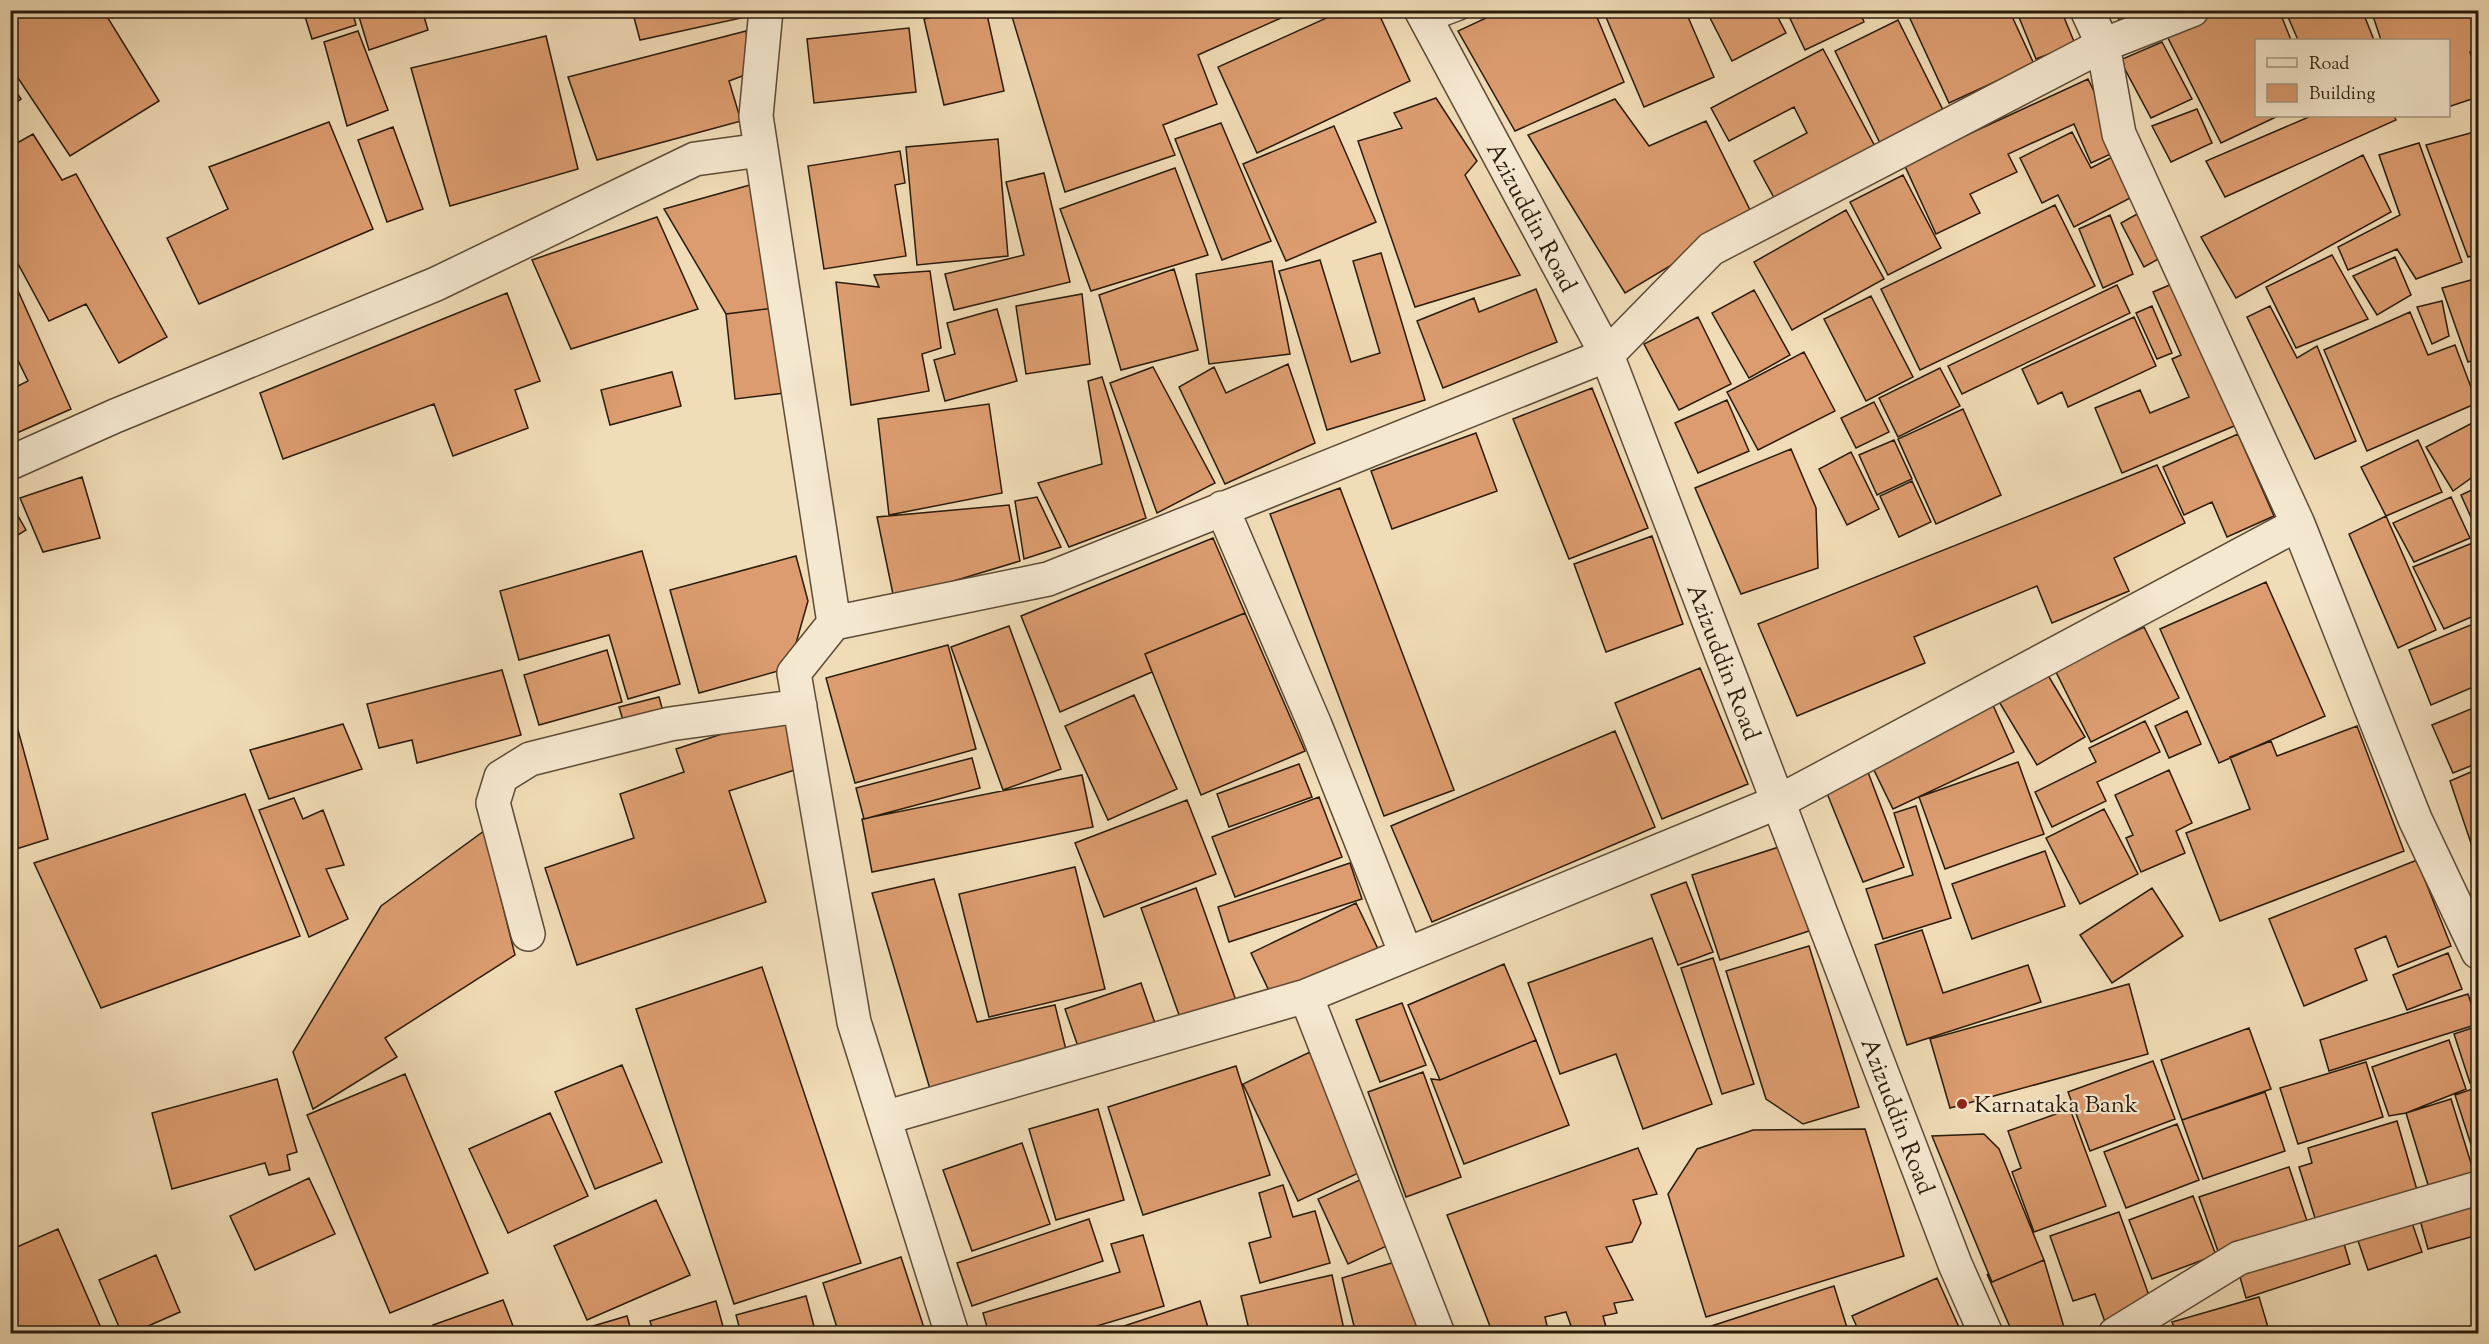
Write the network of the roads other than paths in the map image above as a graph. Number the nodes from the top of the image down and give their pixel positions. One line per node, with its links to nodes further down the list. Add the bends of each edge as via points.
1 (766, 10): 7 (street, via 756,116)
2 (1461, 10): 5 (lane)
3 (2087, 10): 6 (street)
4 (2192, 10): 6 (street)
5 (1424, 17): 8 (street, Azizuddin Road)
6 (2103, 45): 8 (street, via 1711,249); 11 (street, via 2119,134)
7 (761, 150): 9 (street, via 695,159 436,284); 12 (street)
8 (1606, 355): 10 (street); 14 (street, Azizuddin Road)
9 (10, 463)
10 (1222, 508): 12 (street, via 1048,579); 17 (street, via 1315,725)
11 (2298, 524): 14 (street); 16 (street, via 2415,819)
12 (834, 624): 13 (street, via 794,673)
13 (800, 706): 15 (street, via 670,724 530,759 501,777 493,803); 19 (street, via 854,1022)
14 (1778, 802): 17 (street); 23 (street, Azizuddin Road, via 1955,1264)
15 (528, 934)
16 (2478, 952)
17 (1406, 954): 18 (street)
18 (1306, 996): 19 (street); 22 (street)
19 (884, 1118): 21 (street)
20 (2478, 1188): 24 (street, via 2240,1258)
21 (952, 1334)
22 (1438, 1334)
23 (1986, 1334)
24 (2115, 1334)

